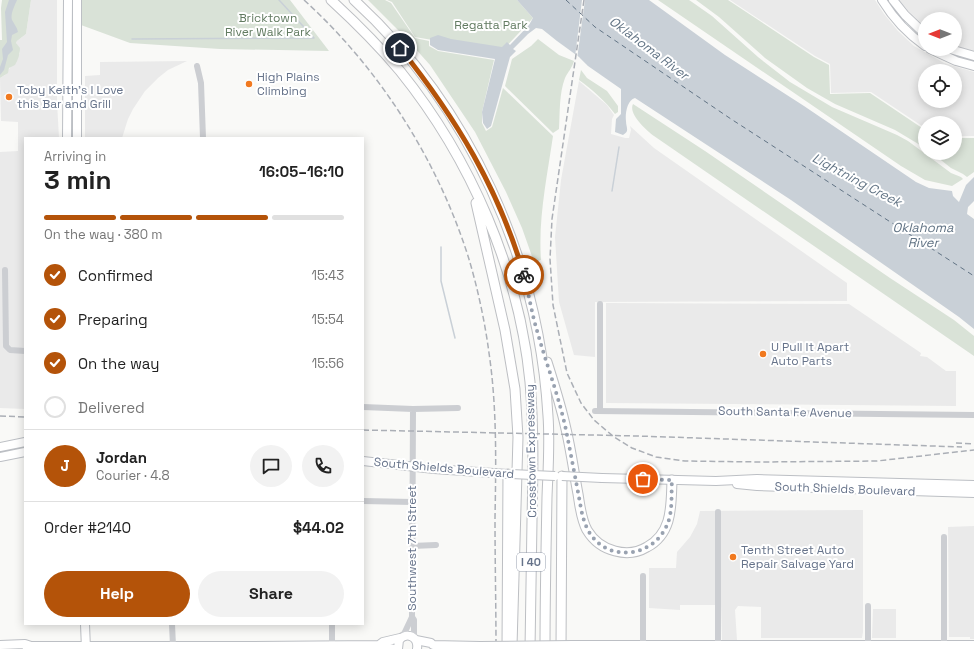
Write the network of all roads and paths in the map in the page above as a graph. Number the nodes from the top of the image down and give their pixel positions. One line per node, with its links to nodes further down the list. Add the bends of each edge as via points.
1 (68, 0): 14 (main road)
2 (77, 0): 15 (main road)
3 (331, 0): 17 (highway, Crosstown Expressway / I 40, via 367,34 400,71 446,137)
4 (354, 0): 21 (highway, Crosstown Expressway / I 40, via 380,25 426,80 476,157 514,246)
5 (882, 0): 8 (main road, via 900,24)
6 (893, 0): 7 (main road)
7 (918, 28)
8 (918, 40)
9 (962, 52): 11 (main road)
10 (945, 56): 13 (main road)
11 (974, 56)
12 (197, 66): 16 (street, via 201,83)
13 (974, 66)
14 (67, 137)
15 (77, 137)
16 (203, 137)
17 (472, 184): 63 (highway, via 505,330 515,389 518,437 514,601); 69 (highway, Crosstown Expressway / I 40, via 495,238 510,283 530,382 533,463)
18 (6, 270): 20 (street)
19 (600, 304): 26 (street, South Santa Fe Avenue, via 598,411)
20 (3, 308): 22 (street, via 8,348)
21 (538, 333): 34 (highway, via 563,416 582,514 592,536 604,547 618,552 635,552 655,542 669,520); 70 (highway, Crosstown Expressway / I 40, via 548,423)
22 (24, 350)
23 (364, 407): 25 (street)
24 (458, 408): 25 (street)
25 (413, 409): 39 (street, Southwest 7th Street)
26 (974, 415)
27 (24, 442): 28 (main road)
28 (0, 447)
29 (24, 452): 30 (main road)
30 (0, 457)
31 (364, 460): 32 (main road, South Shields Boulevard, bridge)
32 (510, 474): 33 (main road, South Shields Boulevard, bridge); 63 (highway)
33 (562, 476): 34 (main road, South Shields Boulevard, bridge); 71 (highway)
34 (672, 480): 35 (main road, South Shields Boulevard)
35 (716, 481): 36 (main road, South Shields Boulevard, via 757,479); 37 (main road, South Shields Boulevard, via 757,486)
36 (974, 485)
37 (974, 493)
38 (364, 501): 39 (street)
39 (412, 502): 43 (street, Southwest 7th Street)
40 (718, 512): 52 (street)
41 (944, 537): 54 (street)
42 (436, 545): 43 (street)
43 (412, 546): 46 (street, Southwest 7th Street)
44 (643, 576): 57 (street)
45 (868, 606): 53 (street)
46 (412, 617): 50 (street, Southwest 7th Street); 51 (street)
47 (85, 625): 64 (main road)
48 (172, 625): 61 (street)
49 (332, 625): 62 (street)
50 (402, 637): 51 (main road, via 409,635); 55 (main road); 66 (main road)
51 (415, 639): 56 (main road); 67 (main road, via 418,642)
52 (718, 644): 53 (main road); 57 (main road)
53 (868, 644): 54 (main road)
54 (944, 644): 58 (main road)
55 (379, 645): 62 (main road); 65 (main road)
56 (433, 645): 63 (main road, bridge); 68 (main road)
57 (643, 645): 63 (main road, bridge)
58 (974, 645)
59 (0, 646): 60 (main road)
60 (28, 646): 64 (main road)
61 (172, 646): 62 (main road); 64 (main road)
62 (332, 646)
63 (510, 647)
64 (86, 648)
65 (394, 649)
66 (398, 649)
67 (417, 649)
68 (424, 649)
69 (530, 649)
70 (545, 649)
71 (561, 649)

